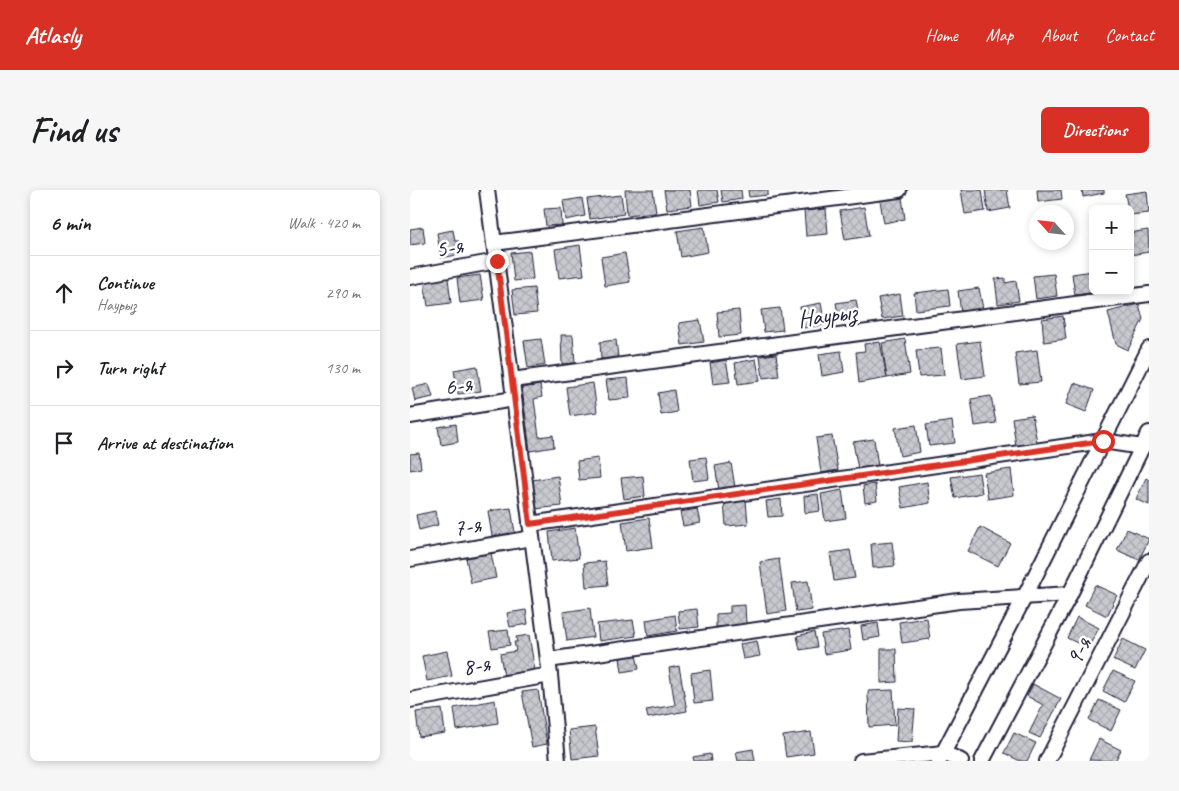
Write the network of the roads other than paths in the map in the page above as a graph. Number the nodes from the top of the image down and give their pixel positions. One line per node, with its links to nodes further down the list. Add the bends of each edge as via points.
1 (487, 190): 3 (street)
2 (899, 190): 3 (street)
3 (494, 243): 4 (street)
4 (497, 261): 5 (street, 5-я); 8 (street)
5 (410, 276)
6 (1149, 294): 8 (street, Наурыз)
7 (1149, 349): 12 (street)
8 (512, 380): 9 (street)
9 (514, 399): 10 (street, 6-я); 14 (street)
10 (410, 416)
11 (1149, 433): 13 (street)
12 (1103, 441): 13 (street); 14 (street); 19 (street)
13 (1142, 447): 18 (street)
14 (530, 524): 15 (street)
15 (532, 538): 16 (street, 7-я); 20 (street)
16 (410, 559)
17 (1149, 561): 28 (street, 9-я)
18 (1070, 594): 19 (street); 27 (street)
19 (1025, 596): 20 (street, via 959,601); 23 (street)
20 (548, 660): 21 (street)
21 (550, 675): 22 (street, 8-я); 24 (street)
22 (410, 700)
23 (942, 757): 25 (street); 26 (street)
24 (558, 761)
25 (861, 761)
26 (962, 761)
27 (982, 761)
28 (1047, 761)

